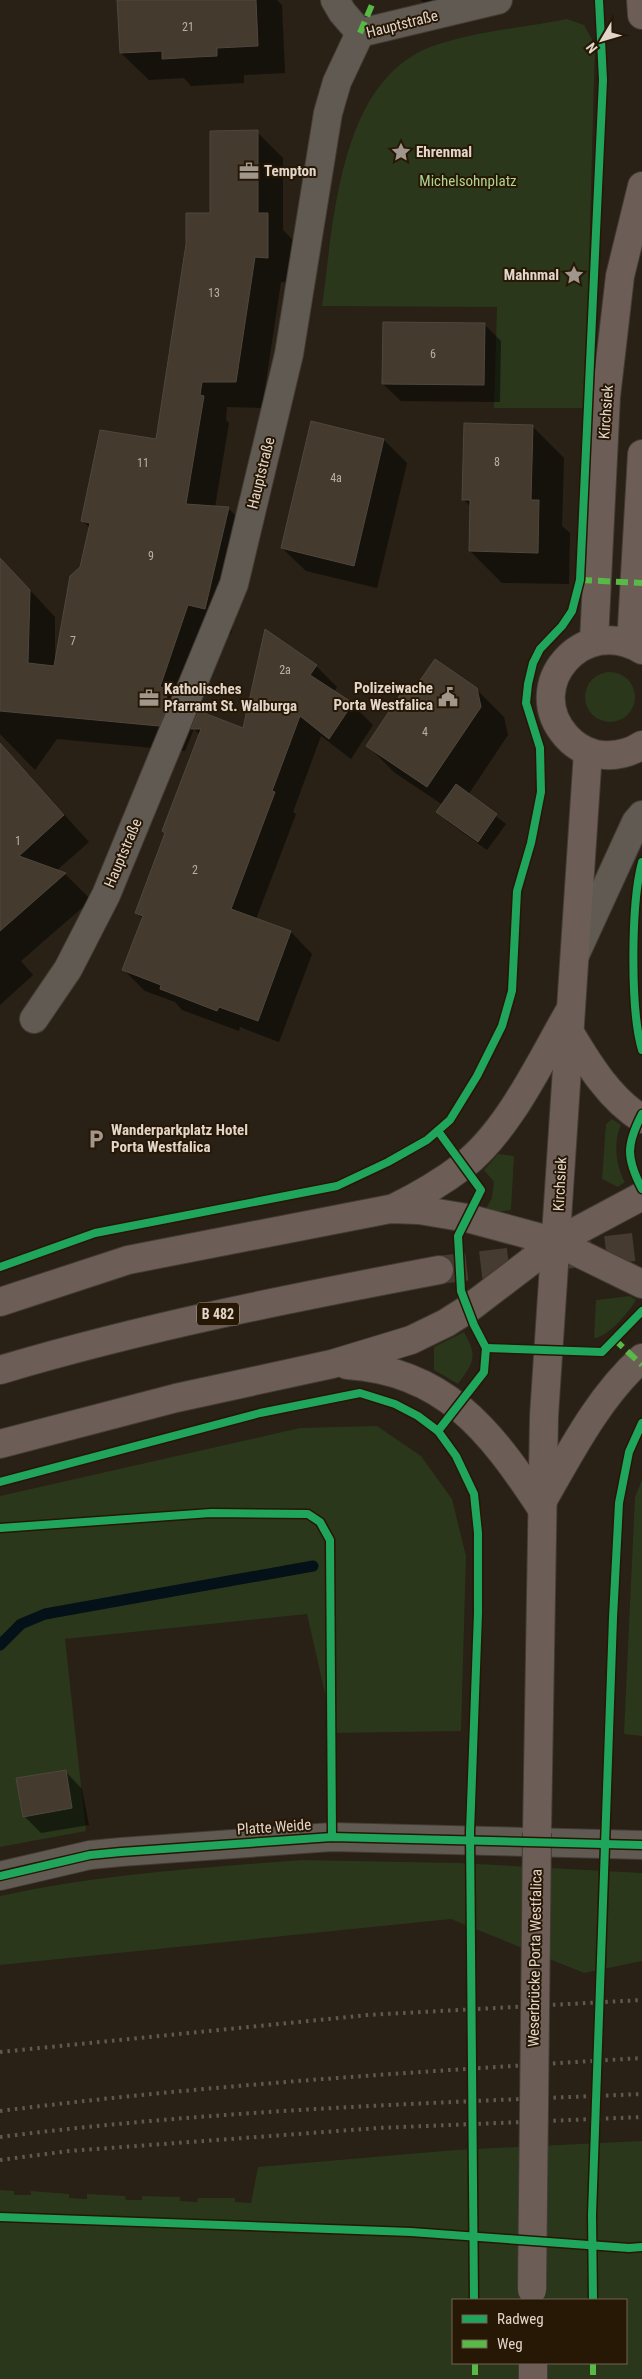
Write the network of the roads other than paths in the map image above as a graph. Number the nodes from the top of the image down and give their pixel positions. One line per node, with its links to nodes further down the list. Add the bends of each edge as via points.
1 (335, 0): 5 (street)
2 (498, 0): 5 (street, Hauptstraße)
3 (641, 0): 4 (main road)
4 (642, 15)
5 (360, 34): 14 (street, Hauptstraße, via 337,82 328,113 290,354 234,584 106,895 68,968)
6 (642, 186): 8 (main road, Kirchsiek, via 620,276 606,397)
7 (642, 454): 9 (main road)
8 (594, 641): 9 (main road, via 613,640); 11 (main road, via 565,659 551,690 552,710 559,728)
9 (637, 647)
10 (642, 746): 11 (main road, via 624,754 606,756)
11 (588, 752): 13 (main road, Kirchsiek)
12 (642, 815): 13 (street)
13 (574, 959): 15 (main road, Kirchsiek)
14 (34, 1019)
15 (571, 1021): 16 (main road, via 586,1061 606,1087); 18 (main road, via 486,1144 464,1166); 19 (main road, Kirchsiek)
16 (642, 1119)
17 (642, 1196): 19 (main road)
18 (390, 1210): 19 (main road, via 419,1210 467,1218); 22 (main road, via 128,1260)
19 (556, 1242): 21 (main road); 24 (main road, via 446,1323 411,1340); 27 (main road, Kirchsiek)
20 (439, 1270): 25 (main road, B 482, via 252,1306 63,1351)
21 (642, 1284)
22 (0, 1302)
23 (642, 1358): 27 (main road, via 595,1415)
24 (332, 1364): 26 (main road, via 176,1398); 27 (main road, via 385,1370 409,1377 459,1405 514,1465)
25 (0, 1370)
26 (0, 1444)
27 (540, 1506): 28 (main road, Kirchsiek)
28 (540, 1616): 31 (main road, Weserbrücke Porta Westfalica, bridge)
29 (642, 1845): 30 (street, Platte Weide, via 332,1837 90,1855)
30 (0, 1876)
31 (532, 2299)
32 (533, 2364): 33 (main road)
33 (533, 2379)

